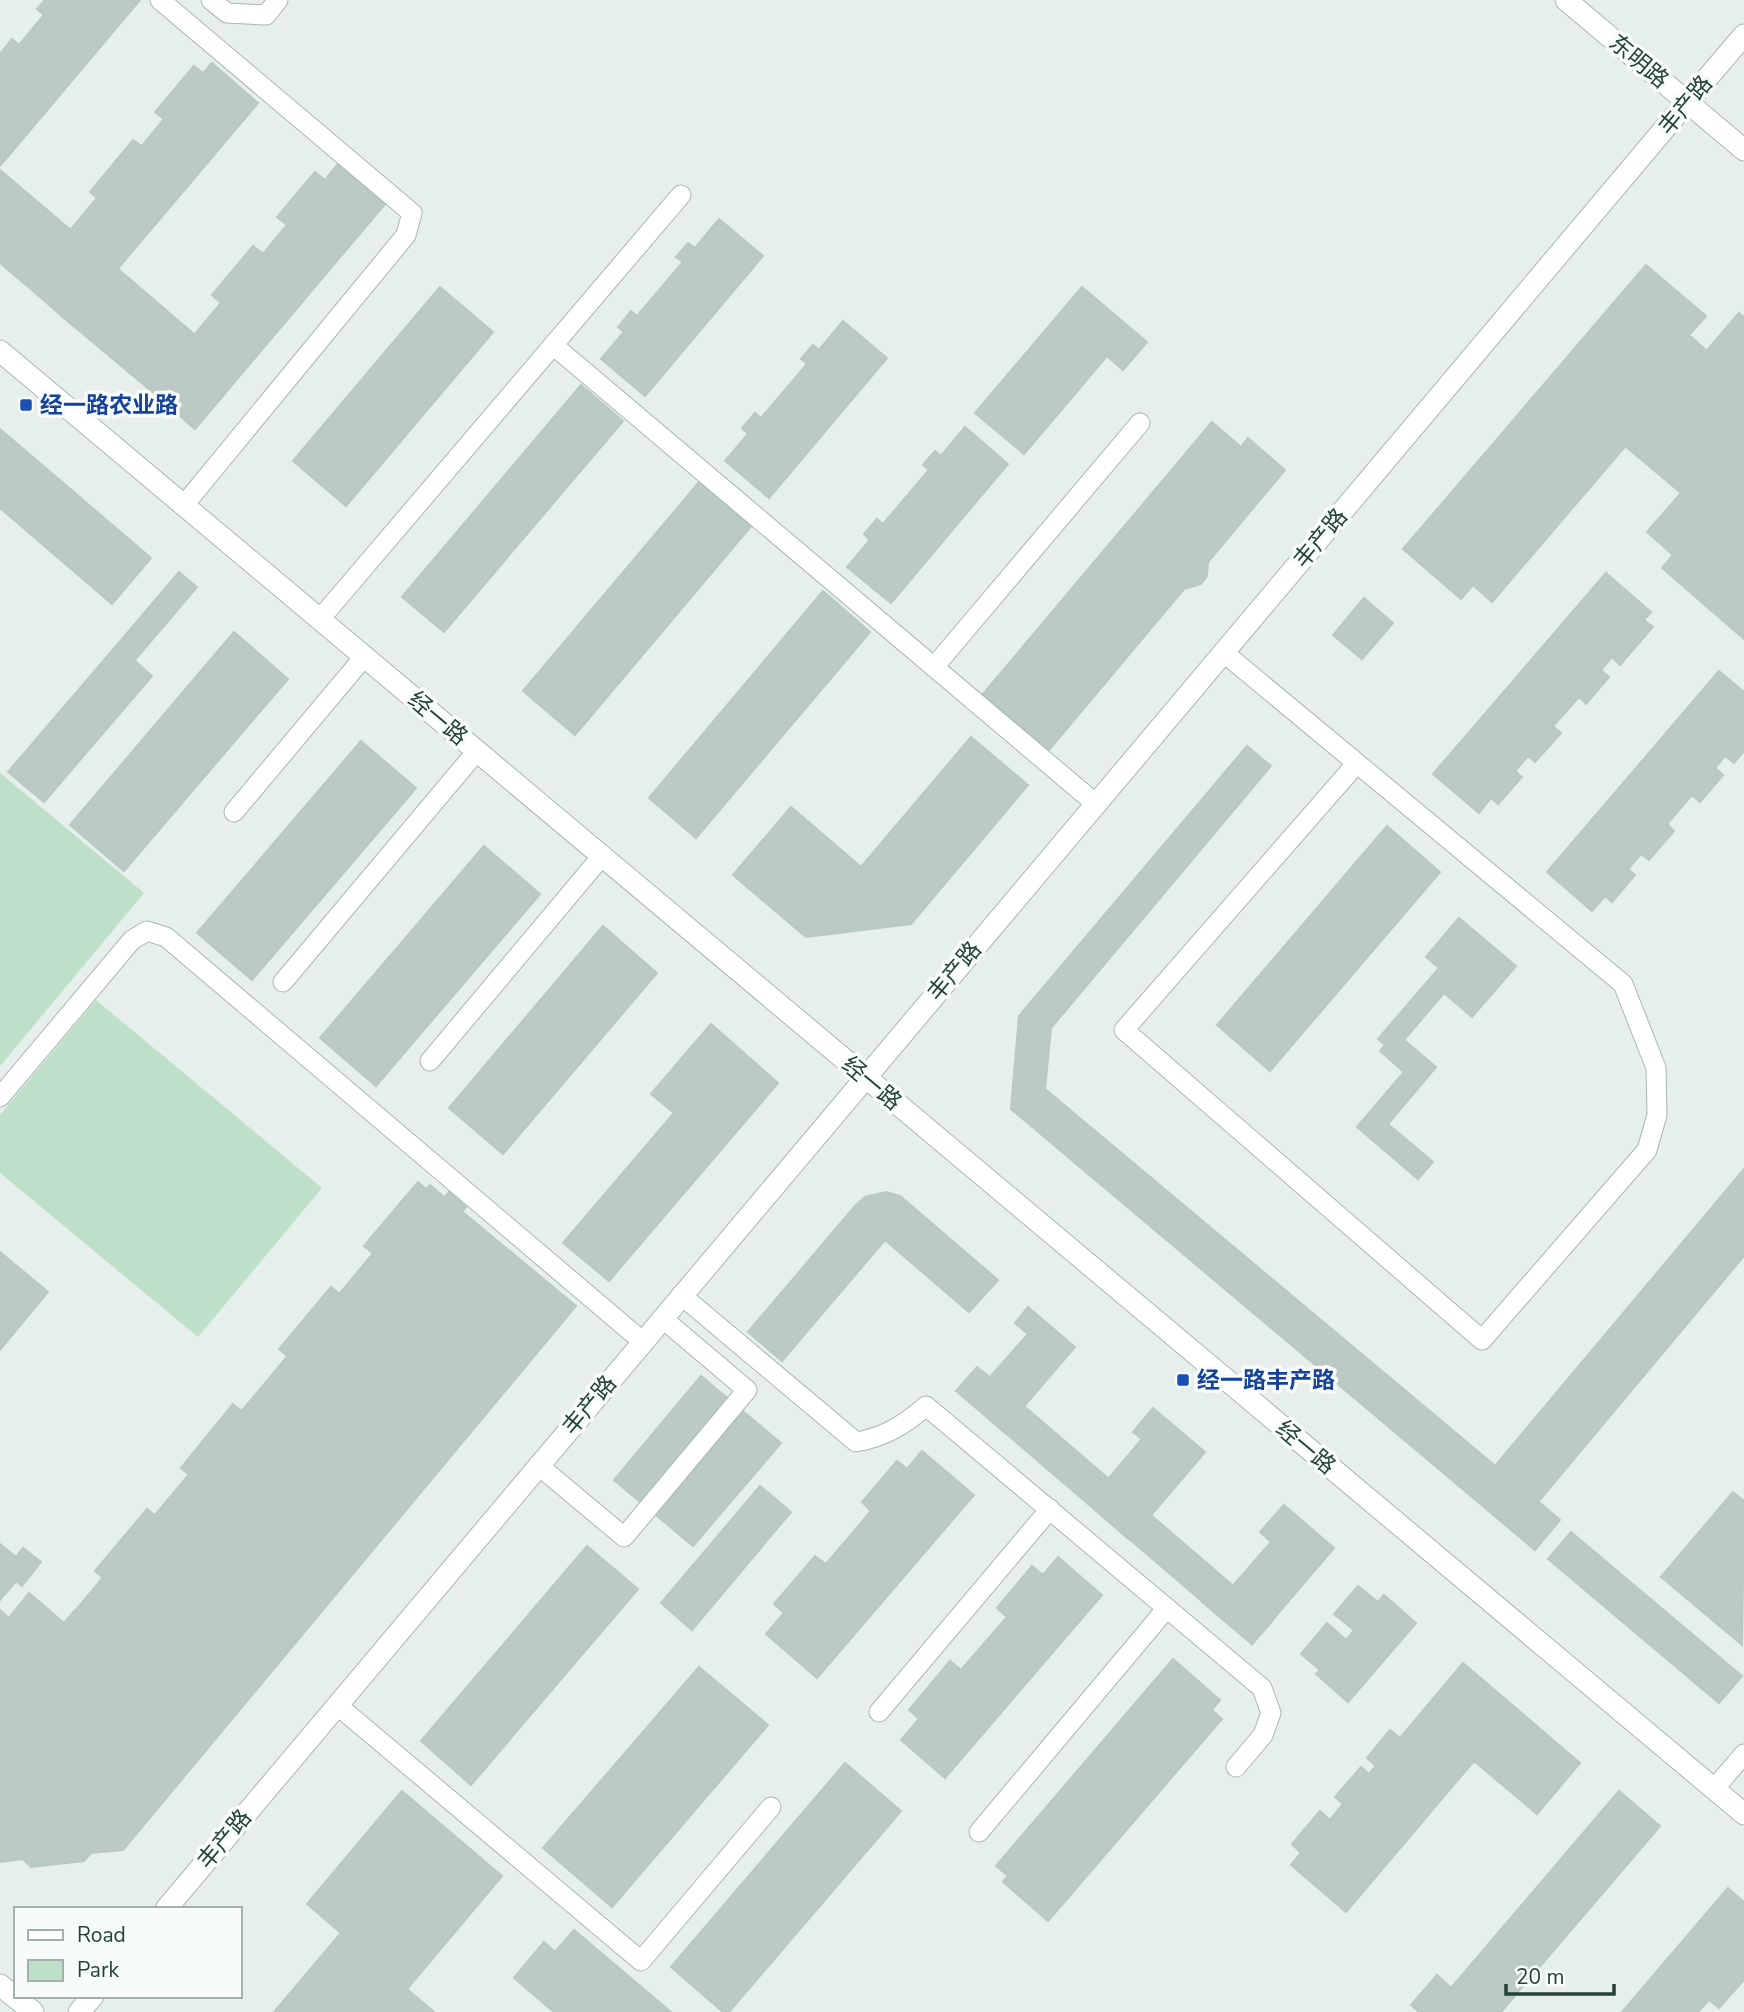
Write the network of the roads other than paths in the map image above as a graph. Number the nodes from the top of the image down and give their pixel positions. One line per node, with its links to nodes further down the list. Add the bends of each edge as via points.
1 (160, 0): 12 (lane, via 412,213 406,235)
2 (211, 0): 3 (lane, via 227,13 266,15)
3 (278, 0)
4 (1566, 0): 6 (street, 东明路)
5 (1744, 35): 6 (street, 丰产路)
6 (1688, 102): 7 (street, 东明路); 14 (street, 丰产路)
7 (1744, 150)
8 (681, 195): 9 (lane)
9 (553, 345): 13 (lane); 16 (lane)
10 (0, 351): 12 (street, 经一路)
11 (1140, 423): 16 (lane)
12 (184, 505): 13 (street, 经一路)
13 (320, 620): 15 (street, 经一路)
14 (1223, 652): 18 (lane); 19 (street, 丰产路)
15 (364, 657): 17 (street, 经一路); 20 (lane)
16 (933, 667): 19 (lane)
17 (477, 751): 21 (street, 经一路); 22 (lane)
18 (1357, 763): 18 (lane, via 1124,1030 1482,1340 1647,1150 1657,1115 1656,1068 1623,984)
19 (1096, 804): 24 (street, 丰产路)
20 (234, 812)
21 (602, 856): 23 (lane); 24 (street, 经一路)
22 (283, 982)
23 (430, 1061)
24 (865, 1077): 26 (street, 丰产路); 36 (street, 经一路)
25 (0, 1097): 28 (lane, via 132,940 147,931 166,937)
26 (681, 1295): 27 (street, 丰产路); 30 (lane, via 856,1442 903,1426 926,1406)
27 (662, 1318): 28 (street, 丰产路); 29 (lane, via 747,1390 624,1537)
28 (642, 1342): 29 (street, 丰产路)
29 (538, 1465): 32 (street, 丰产路)
30 (1049, 1510): 31 (lane); 33 (lane)
31 (1167, 1608): 35 (lane, via 1262,1688 1271,1713 1262,1735); 39 (lane)
32 (337, 1705): 37 (lane, via 642,1961); 40 (street, 丰产路)
33 (880, 1712)
34 (1744, 1754): 36 (lane)
35 (1236, 1766)
36 (1714, 1789): 38 (street, 经一路)
37 (771, 1807)
38 (1744, 1814)
39 (979, 1832)
40 (168, 1907)
41 (0, 1985): 42 (street)
42 (14, 1996)
43 (16, 1998): 45 (street)
44 (91, 1998): 46 (street)
45 (33, 2012)
46 (79, 2012)

